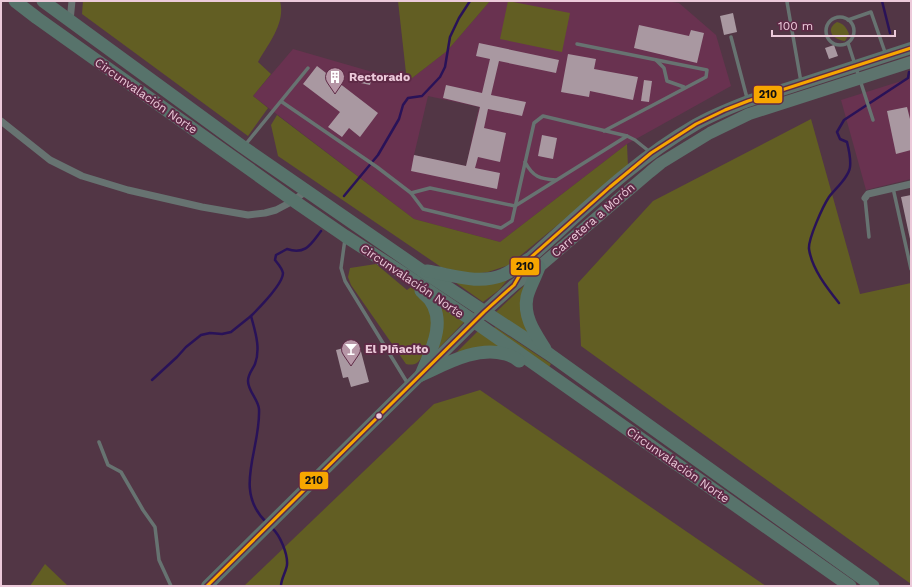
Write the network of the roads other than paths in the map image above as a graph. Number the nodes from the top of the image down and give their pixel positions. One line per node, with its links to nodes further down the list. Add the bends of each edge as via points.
1 (15, 1): 5 (highway, Circunvalación Norte)
2 (72, 1): 7 (street)
3 (788, 1): 20 (lane, via 786,2)
4 (46, 2): 5 (highway); 7 (highway, Circunvalación Norte); 8 (highway)
5 (27, 10): 8 (highway, Circunvalación Norte)
6 (848, 20): 10 (lane, via 854,32); 10 (lane, via 839,18 831,21 826,34 835,44); 13 (lane, via 871,12)
7 (70, 22): 28 (highway, Circunvalación Norte)
8 (50, 28): 30 (highway, Circunvalación Norte)
9 (731, 37): 22 (lane)
10 (848, 43): 16 (lane)
11 (577, 44): 14 (lane)
12 (911, 48): 13 (main road, Carretera a Morón)
13 (886, 56): 16 (main road, Carretera a Morón); 18 (lane)
14 (655, 60): 21 (lane, via 664,68 667,81); 21 (lane, via 707,70 706,76)
15 (911, 62): 18 (main road, Carretera a Morón)
16 (856, 67): 19 (lane); 20 (main road, Carretera a Morón)
17 (308, 68): 23 (lane)
18 (891, 69): 19 (main road, Carretera a Morón)
19 (860, 79): 24 (lane); 32 (main road, Carretera a Morón, via 749,114 710,133)
20 (802, 84): 22 (main road, Carretera a Morón)
21 (684, 88): 26 (lane)
22 (748, 101): 29 (main road, Carretera a Morón, via 696,124)
23 (282, 102): 28 (lane); 37 (lane, via 370,161)
24 (873, 120)
25 (1, 121): 39 (street, via 50,160 82,176 120,188 248,215 271,212)
26 (604, 131): 27 (lane); 31 (lane, via 543,116 534,123)
27 (627, 136): 29 (lane); 33 (lane)
28 (243, 147): 30 (highway); 36 (highway, Circunvalación Norte)
29 (651, 153): 32 (main road); 43 (main road, Carretera a Morón, via 610,187)
30 (234, 159): 39 (highway, Circunvalación Norte)
31 (526, 162): 33 (lane, via 536,176); 40 (lane)
32 (661, 163): 43 (main road, Carretera a Morón)
33 (557, 180): 40 (lane)
34 (911, 184): 35 (street)
35 (893, 188): 38 (street, via 868,194); 44 (lane)
36 (306, 191): 39 (street); 41 (highway, Circunvalación Norte)
37 (411, 193): 40 (lane, via 430,188); 40 (lane, via 423,209 501,228 512,221)
38 (865, 198): 42 (lane)
39 (293, 200): 41 (highway, Circunvalación Norte)
40 (515, 206)
41 (347, 228): 45 (highway, Circunvalación Norte); 46 (highway, Circunvalación Norte); 52 (lane, via 341,268 345,281)
42 (869, 237)
43 (534, 263): 45 (highway, via 494,278 473,280); 47 (main road, Carretera a Morón); 49 (highway, via 526,309 529,322)
44 (911, 269)
45 (421, 270): 47 (highway, Circunvalación Norte)
46 (404, 274): 48 (highway, Circunvalación Norte); 50 (highway, via 430,300 436,315 437,329)
47 (484, 312): 48 (main road, Carretera a Morón); 49 (highway, Circunvalación Norte)
48 (474, 322): 50 (main road, Carretera a Morón); 51 (highway, Circunvalación Norte)
49 (549, 354): 57 (highway, Circunvalación Norte)
50 (421, 375): 51 (highway, via 469,355 486,352 505,354); 52 (main road, Carretera a Morón)
51 (554, 377): 56 (highway, Circunvalación Norte)
52 (409, 386): 55 (main road, Carretera a Morón)
53 (99, 442): 54 (lane, via 108,465 121,472 156,527 159,560)
54 (171, 586)
55 (207, 586)
56 (850, 586)
57 (873, 586)

